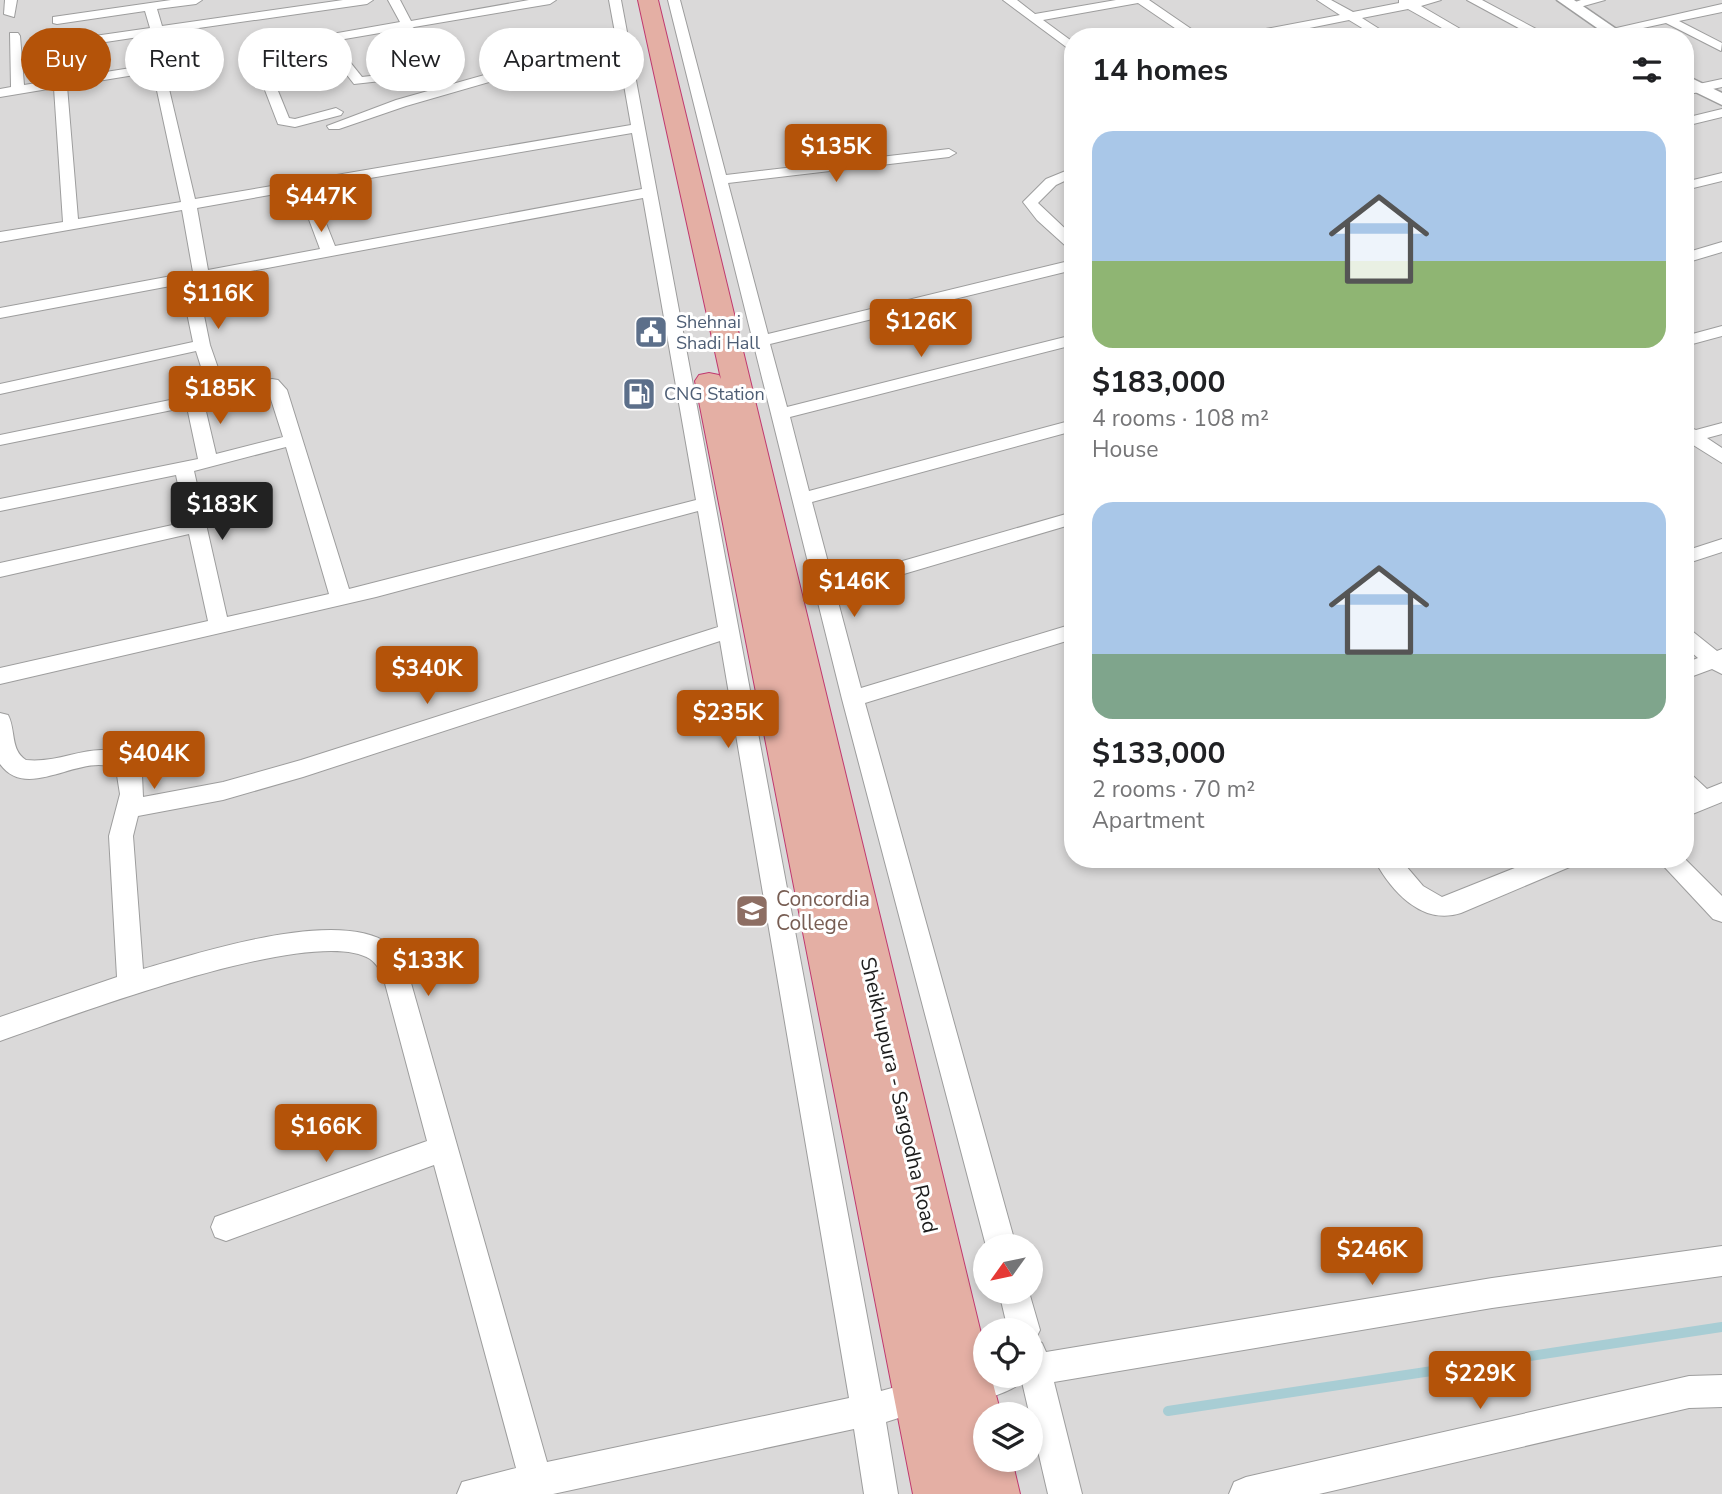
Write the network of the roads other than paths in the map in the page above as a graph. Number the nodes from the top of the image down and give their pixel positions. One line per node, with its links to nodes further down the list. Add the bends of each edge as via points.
1 (11, 0): 20 (street)
2 (196, 0): 18 (street)
3 (367, 0): 27 (street)
4 (394, 0): 25 (street)
5 (550, 0): 25 (street)
6 (615, 0): 28 (street)
7 (628, 0): 129 (highway, Sheikhupura - Sargodha Road)
8 (648, 0): 126 (highway, Sheikhupura - Sargodha Road)
9 (674, 0): 62 (street)
10 (1009, 0): 22 (street)
11 (1139, 0): 22 (street); 29 (street)
12 (1323, 0): 21 (street)
13 (1436, 0): 16 (street)
14 (1473, 0): 33 (street)
15 (1599, 0): 17 (street)
16 (1406, 2): 21 (street); 32 (street)
17 (1569, 3): 34 (street)
18 (150, 7): 24 (street); 26 (street)
19 (1722, 8): 23 (street)
20 (10, 14)
21 (1351, 16): 30 (street); 31 (street)
22 (1034, 19): 40 (street)
23 (1667, 19): 35 (street); 36 (street)
24 (57, 20)
25 (408, 27): 38 (street)
26 (157, 28)
27 (178, 28)
28 (620, 28)
29 (1183, 28)
30 (1290, 28)
31 (1370, 28)
32 (1452, 28)
33 (1527, 28)
34 (1607, 28)
35 (1636, 28)
36 (1684, 28)
37 (1694, 33): 41 (street)
38 (352, 35)
39 (14, 36): 48 (street)
40 (1064, 41)
41 (1721, 47)
42 (352, 73): 43 (street, via 359,82)
43 (366, 81)
44 (479, 81): 52 (street, via 335,119 295,122 283,121)
45 (1722, 83): 46 (street)
46 (1694, 86)
47 (1694, 89): 55 (street)
48 (18, 90): 49 (street); 54 (street)
49 (21, 90)
50 (61, 91): 67 (street)
51 (165, 91): 66 (street)
52 (271, 91)
53 (631, 91): 58 (street)
54 (0, 93)
55 (1722, 100)
56 (1722, 113): 57 (street)
57 (1694, 120)
58 (638, 128): 64 (street); 65 (street)
59 (949, 153): 62 (street)
60 (1064, 176): 68 (street, via 1030,202 1035,212)
61 (1722, 177): 63 (street)
62 (719, 180): 78 (street)
63 (1694, 184)
64 (303, 185): 66 (street); 71 (street)
65 (650, 192): 71 (street); 95 (street)
66 (189, 205): 67 (street); 74 (street)
67 (71, 225): 69 (street)
68 (1064, 236)
69 (0, 237)
70 (1722, 247): 72 (street)
71 (329, 251): 74 (street)
72 (1694, 255)
73 (1064, 267): 78 (street)
74 (195, 275): 75 (street); 80 (street)
75 (0, 313)
76 (1722, 331): 77 (street)
77 (1694, 339)
78 (761, 341): 84 (street)
79 (1064, 342): 84 (street)
80 (202, 345): 81 (street); 82 (street)
81 (0, 389)
82 (218, 393): 83 (street); 89 (street, via 272,384 278,390)
83 (194, 398): 88 (street); 92 (street)
84 (779, 414): 94 (street)
85 (1064, 427): 94 (street)
86 (1722, 428): 87 (street)
87 (1694, 435)
88 (0, 440)
89 (293, 440): 92 (street); 103 (street)
90 (1694, 440): 91 (street)
91 (1722, 457)
92 (208, 462): 93 (street)
93 (184, 468): 96 (street); 98 (street)
94 (802, 499): 102 (street)
95 (706, 503): 103 (street); 105 (street)
96 (0, 505)
97 (1064, 521): 102 (street)
98 (198, 526): 101 (street); 104 (street)
99 (1722, 545): 100 (street)
100 (1694, 555)
101 (0, 570)
102 (825, 590): 111 (street)
103 (341, 598): 104 (street)
104 (219, 626): 110 (street)
105 (729, 631): 113 (street, via 303,768); 130 (street)
106 (1064, 634): 111 (street)
107 (1694, 643): 108 (street)
108 (1719, 661): 109 (street)
109 (1694, 668)
110 (0, 676)
111 (853, 699): 122 (street)
112 (0, 721): 113 (street, via 10,762 21,768 94,758 121,760 130,778)
113 (131, 808): 118 (street, via 121,836)
114 (1394, 868): 115 (street, via 1424,903 1439,908)
115 (1542, 868)
116 (1678, 868): 117 (street)
117 (1722, 912)
118 (131, 986): 119 (street); 120 (street, via 225,955 256,950 331,940 379,950 396,976)
119 (0, 1029)
120 (444, 1148): 121 (street); 131 (street)
121 (226, 1227)
122 (998, 1234)
123 (1722, 1261): 124 (street)
124 (1043, 1364)
125 (973, 1383): 126 (street)
126 (966, 1385): 129 (street); 136 (highway, Sheikhupura - Sargodha Road)
127 (1032, 1388): 137 (street)
128 (1722, 1391): 132 (street, via 1689,1392)
129 (919, 1396): 130 (street); 135 (highway, Sheikhupura - Sargodha Road)
130 (869, 1410): 131 (street); 134 (street)
131 (536, 1481): 133 (street)
132 (1293, 1489): 138 (street)
133 (474, 1494)
134 (881, 1494)
135 (940, 1494)
136 (993, 1494)
137 (1065, 1494)
138 (1246, 1494)

